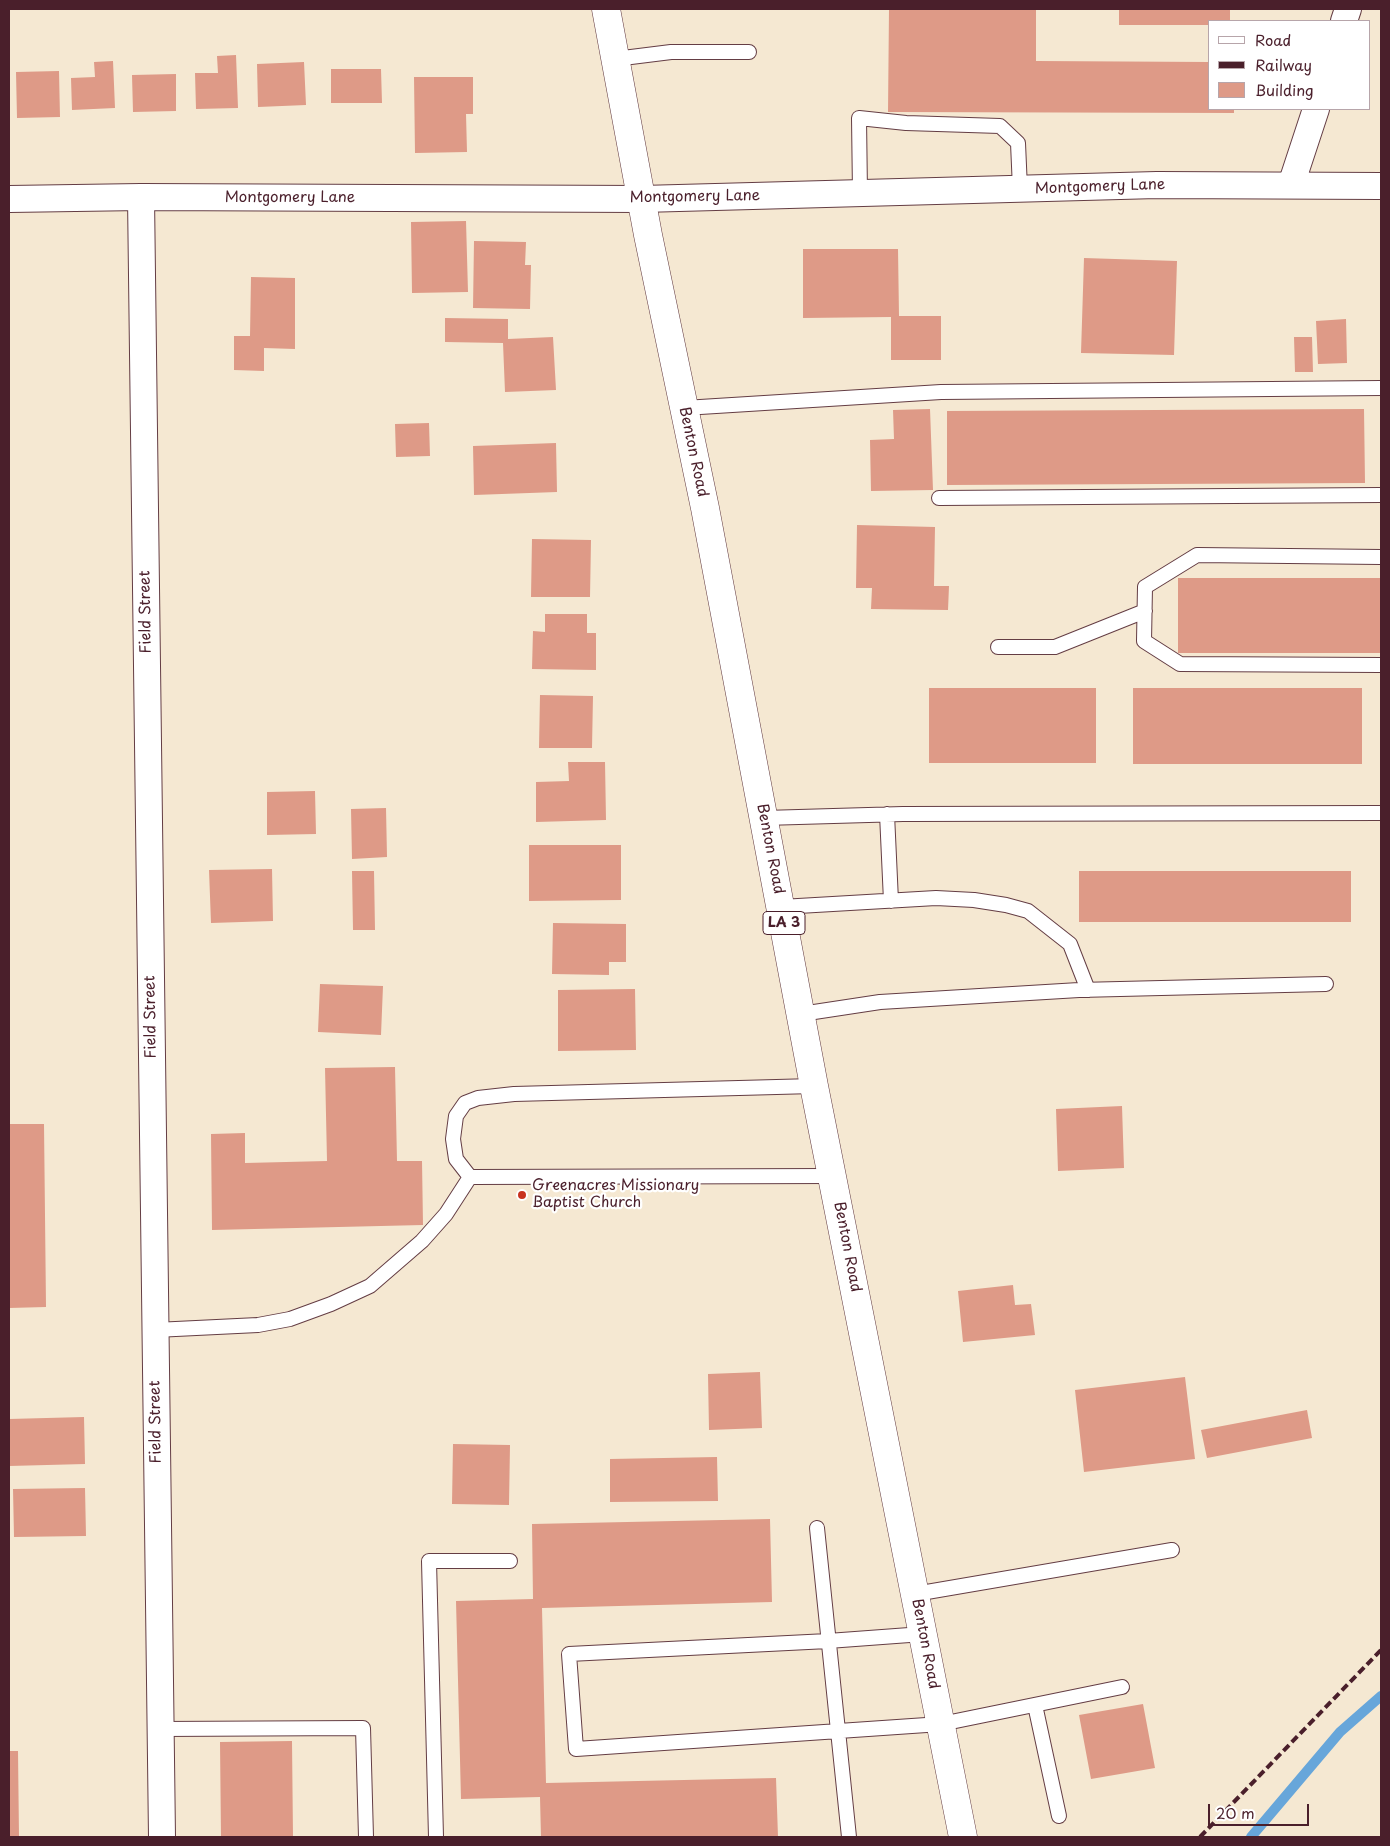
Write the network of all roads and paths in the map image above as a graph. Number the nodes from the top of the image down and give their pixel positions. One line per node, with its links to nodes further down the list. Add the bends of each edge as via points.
1 (606, 9): 3 (main road, Benton Road / LA 3)
2 (749, 52): 3 (lane, via 671,52)
3 (616, 59): 11 (main road, Benton Road / LA 3)
4 (1316, 110): 5 (street)
5 (1292, 185): 6 (street, Montgomery Lane); 7 (street, Montgomery Lane)
6 (1381, 186)
7 (1020, 189): 8 (street, Montgomery Lane); 8 (lane, via 1018,143 1000,126 860,118)
8 (860, 193): 11 (street, Montgomery Lane)
9 (141, 197): 10 (street, Montgomery Lane); 11 (street, Montgomery Lane); 31 (street, Field Street)
10 (9, 199)
11 (642, 199): 13 (main road, Benton Road / LA 3)
12 (1381, 388): 13 (lane, via 941,392)
13 (684, 408): 22 (main road, Benton Road / LA 3)
14 (1381, 495): 15 (lane)
15 (939, 498)
16 (1381, 557): 17 (lane, via 1196,555 1145,587)
17 (1145, 611): 18 (lane, via 1055,647); 19 (lane, via 1144,641 1180,664)
18 (998, 647)
19 (1381, 665)
20 (1381, 813): 21 (lane)
21 (887, 814): 22 (lane); 23 (lane)
22 (764, 818): 24 (main road, Benton Road / LA 3)
23 (891, 901): 24 (lane); 26 (lane, via 974,900 1028,911 1070,944)
24 (781, 907): 27 (main road, Benton Road / LA 3)
25 (1326, 984): 26 (lane)
26 (1088, 990): 27 (lane, via 880,1002)
27 (801, 1014): 28 (main road, Benton Road / LA 3)
28 (814, 1086): 29 (main road, Benton Road / LA 3); 30 (lane, via 514,1094 478,1098 466,1103 456,1116 453,1139 456,1159)
29 (832, 1176): 30 (lane); 35 (main road, Benton Road / LA 3)
30 (470, 1177): 31 (lane, via 446,1214 422,1241 370,1286 290,1319 258,1325)
31 (155, 1330): 41 (street, Field Street)
32 (817, 1528): 37 (lane)
33 (1172, 1550): 35 (lane)
34 (510, 1561): 46 (lane, via 429,1561)
35 (915, 1594): 36 (main road, Benton Road / LA 3)
36 (923, 1634): 37 (lane); 40 (main road, Benton Road / LA 3)
37 (828, 1641): 42 (lane); 42 (lane, via 569,1654 576,1749)
38 (1122, 1687): 39 (lane)
39 (1035, 1705): 40 (lane); 43 (lane)
40 (941, 1724): 42 (lane); 48 (main road, Benton Road / LA 3)
41 (160, 1729): 44 (street, Field Street); 45 (lane, via 363,1728)
42 (838, 1732): 47 (lane)
43 (1059, 1816)
44 (162, 1837)
45 (366, 1837)
46 (436, 1837)
47 (849, 1837)
48 (963, 1837)

